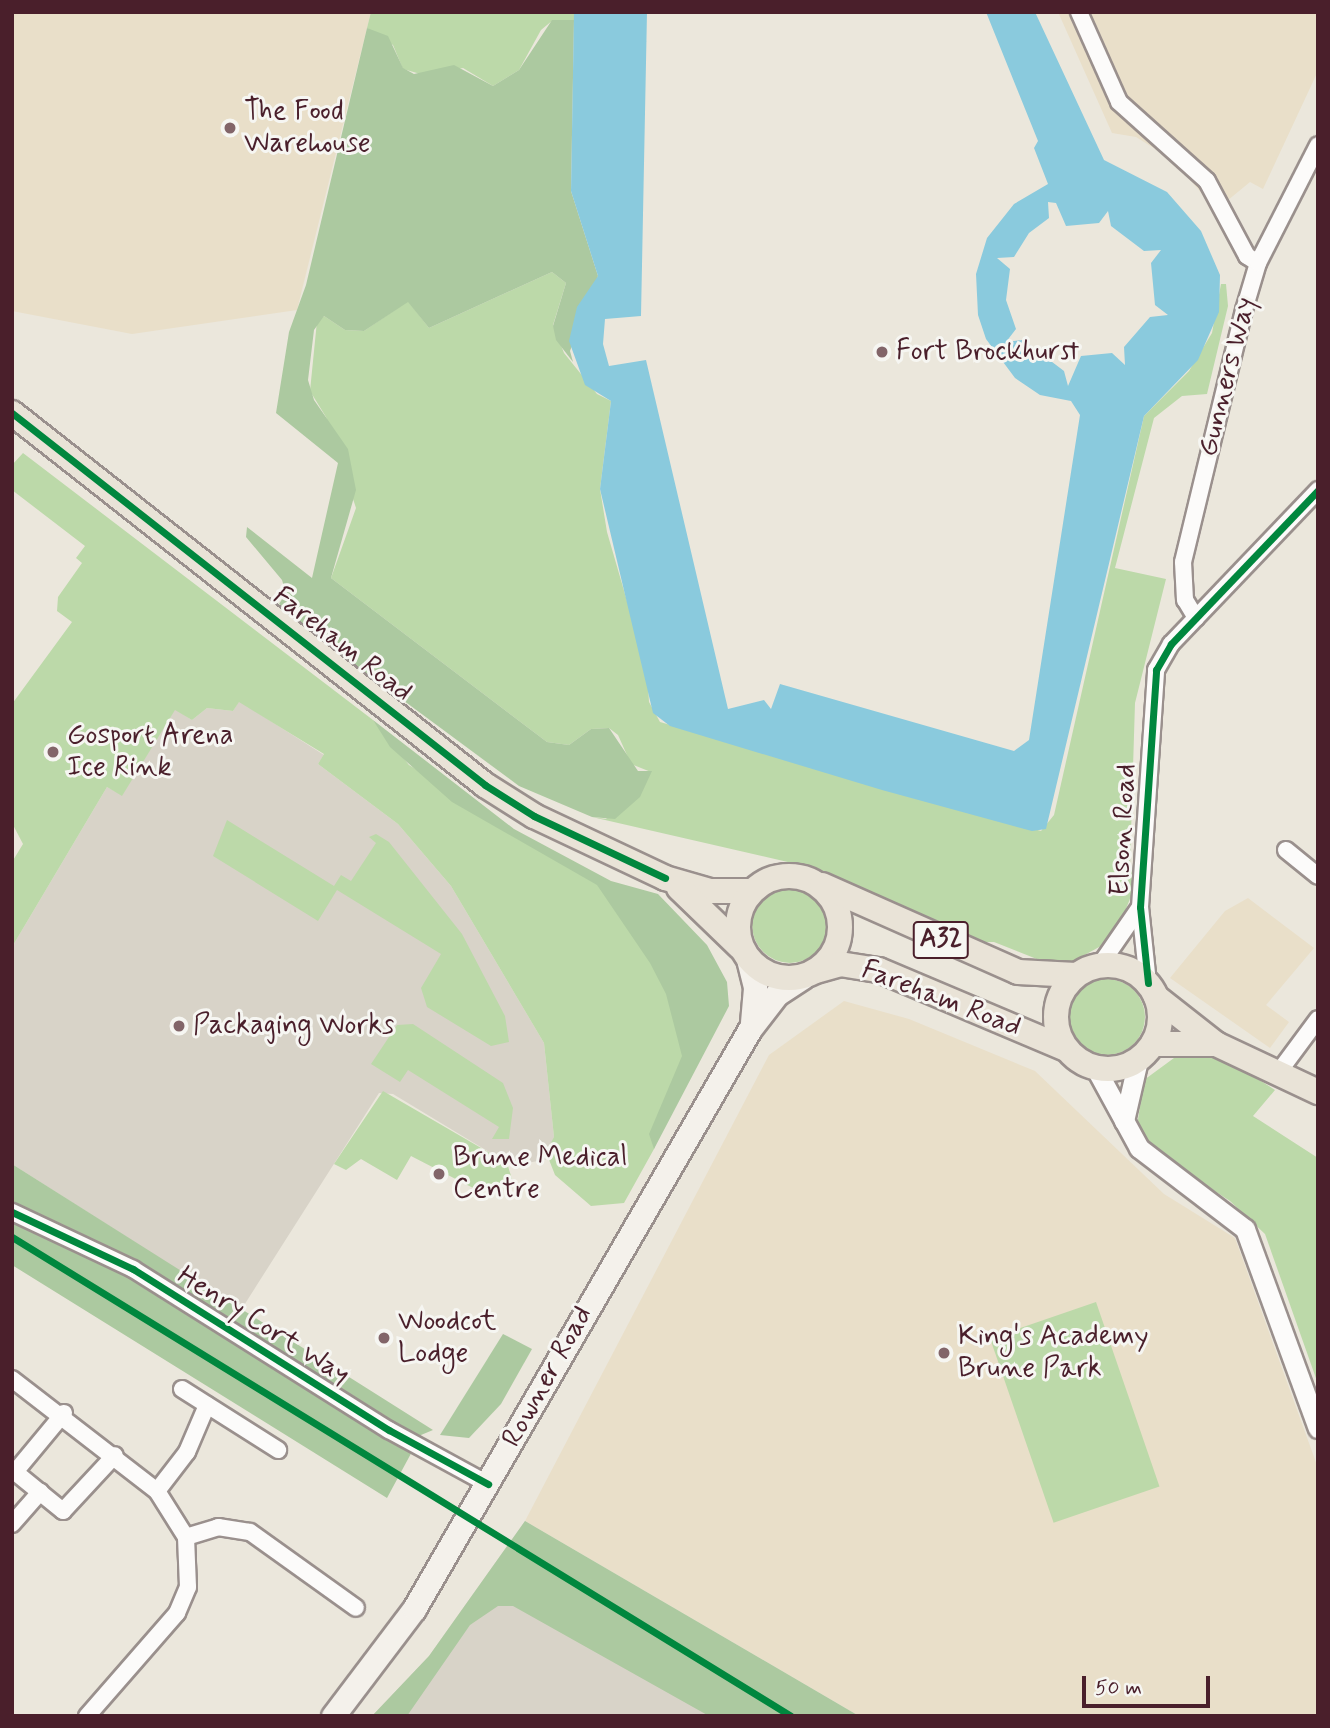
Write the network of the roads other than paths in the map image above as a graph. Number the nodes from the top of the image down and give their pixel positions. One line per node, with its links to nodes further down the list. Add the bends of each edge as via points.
1 (1079, 12): 3 (street, via 1119,102 1207,181 1247,256)
2 (1318, 145): 3 (street, Gunners Way)
3 (1258, 263): 6 (street, Gunners Way, via 1183,562 1185,600)
4 (12, 413): 9 (main road, Fareham Road, via 485,785 534,816)
5 (1318, 490): 6 (street, Elson Road)
6 (1196, 618): 12 (street, Elson Road, via 1164,654 1154,678 1148,869)
7 (1286, 850): 8 (street)
8 (1318, 876)
9 (665, 878): 11 (main road, Fareham Road, via 710,891); 13 (main road, Fareham Road, via 708,910)
10 (811, 881): 11 (main road, via 780,877); 15 (main road, via 832,899 840,925 834,951); 16 (main road, Fareham Road / A32, via 1018,972)
11 (752, 891): 13 (main road, via 737,926)
12 (1140, 907): 14 (street, Elson Road); 17 (street, Elson Road)
13 (746, 956): 15 (main road, via 773,976); 19 (main road, Rowner Road, via 755,995)
14 (1100, 965): 16 (main road); 17 (main road, via 1118,965)
15 (809, 974): 19 (main road, Rowner Road, via 777,995); 21 (main road, Fareham Road / A32, via 840,964 879,970)
16 (1076, 975): 21 (main road, via 1056,1009)
17 (1152, 990): 20 (main road); 22 (main road, via 1160,1013)
18 (1318, 1019): 24 (street)
19 (750, 1029): 35 (main road, Rowner Road)
20 (1216, 1044): 22 (main road); 24 (main road)
21 (1064, 1048): 23 (main road)
22 (1145, 1052): 23 (main road); 26 (street)
23 (1096, 1069): 26 (street)
24 (1278, 1073): 25 (main road)
25 (1318, 1093)
26 (1124, 1121): 32 (street, via 1160,1168 1245,1229)
27 (12, 1212): 35 (street, Henry Cort Way, via 133,1269 389,1430)
28 (12, 1379): 31 (street)
29 (182, 1389): 30 (street)
30 (207, 1405): 33 (street); 36 (street, via 187,1452)
31 (64, 1413): 34 (street); 37 (street, via 15,1472)
32 (1318, 1428)
33 (278, 1450)
34 (115, 1455): 36 (street); 37 (street, via 63,1511)
35 (488, 1484): 42 (main road, Rowner Road, via 392,1644)
36 (157, 1491): 39 (street)
37 (40, 1492): 38 (street)
38 (12, 1524)
39 (186, 1537): 40 (street, via 218,1527 250,1532); 41 (street, via 188,1587 177,1613)
40 (356, 1608)
41 (88, 1716)
42 (333, 1716)

